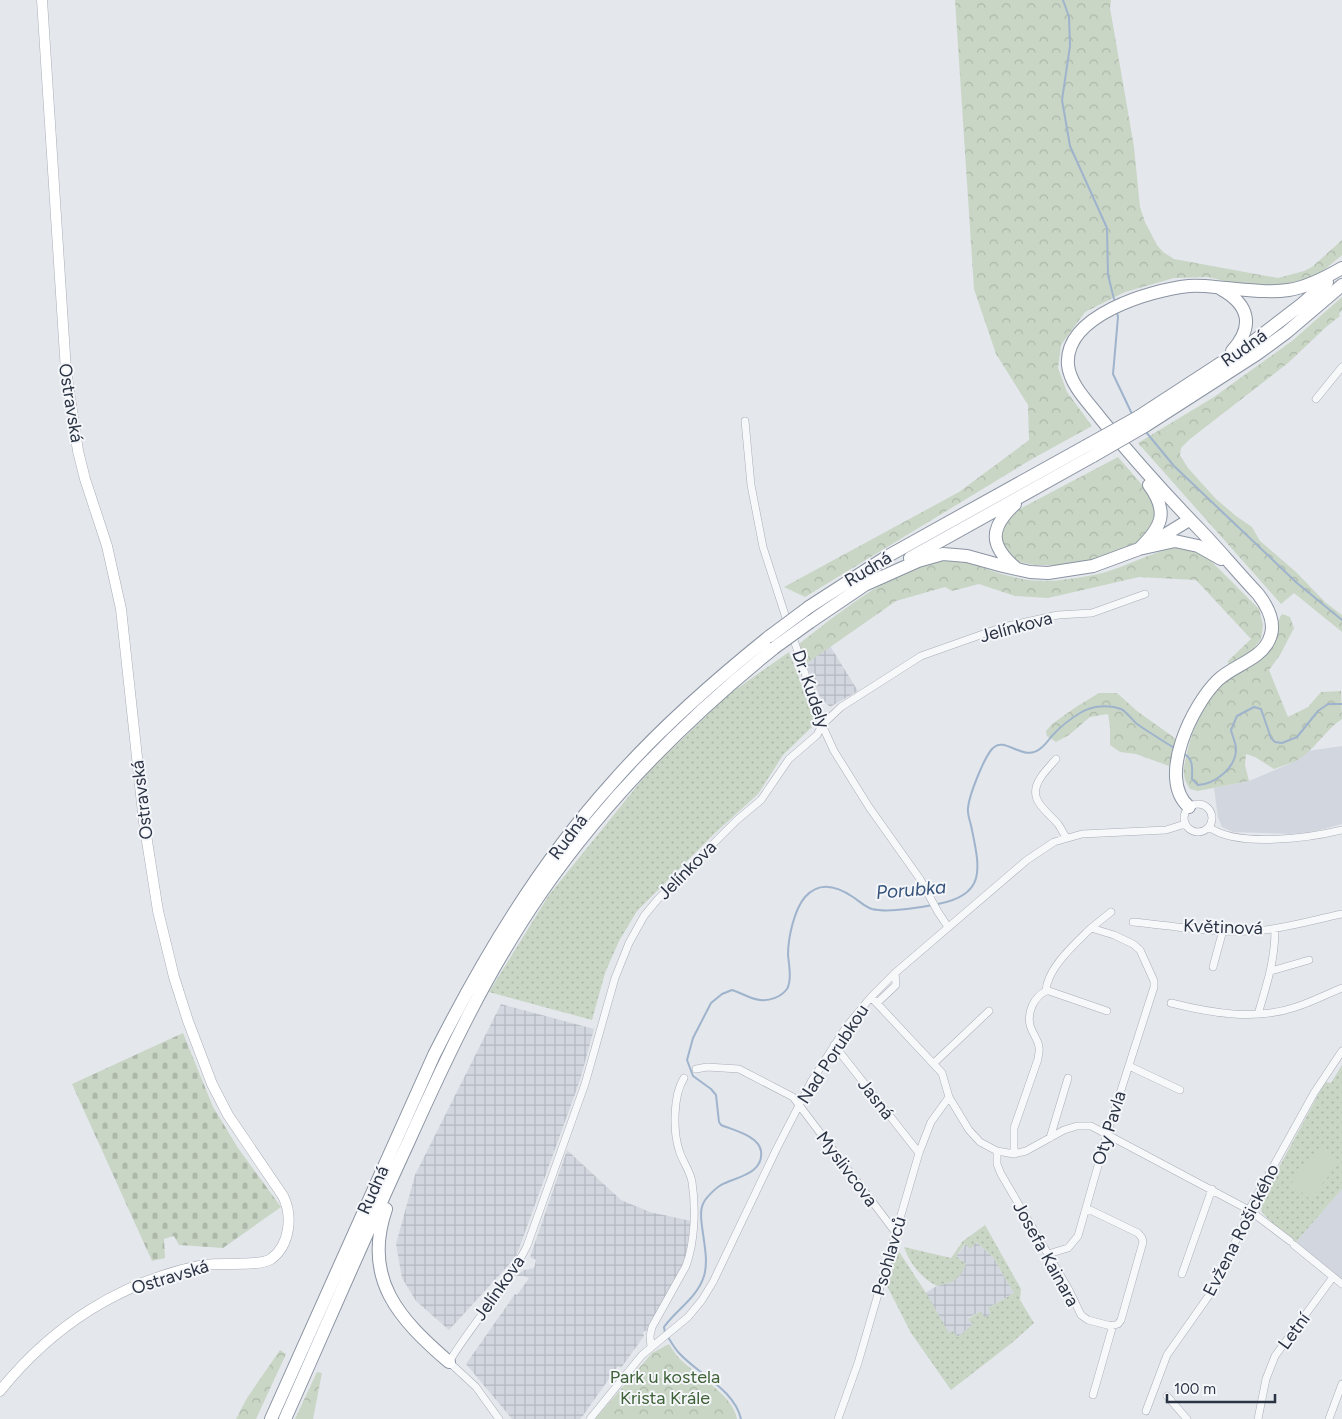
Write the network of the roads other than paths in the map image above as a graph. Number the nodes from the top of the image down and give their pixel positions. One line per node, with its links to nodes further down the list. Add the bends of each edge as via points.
1 (42, 0): 74 (street, Ostravská, via 62,340 69,397 85,479 107,546 121,609 144,822 158,911 176,986 209,1077 228,1115 283,1196 289,1221 282,1246 268,1261 189,1268 142,1282 100,1303 48,1340)
2 (1342, 268): 4 (highway, via 1308,286 1288,291); 5 (highway, Rudná, via 1279,323)
3 (1342, 285): 9 (highway, Rudná, via 1257,354)
4 (1218, 287): 5 (highway, via 1236,299 1247,319 1243,337); 11 (highway, via 1190,286 1136,298 1098,317 1074,340 1068,356 1076,387)
5 (1220, 364): 9 (highway, Rudná)
6 (1342, 367): 7 (street)
7 (1316, 399)
8 (745, 421): 20 (street, Dr. Kudely, via 751,485 763,548)
9 (1142, 421): 10 (highway, bridge)
10 (1089, 451): 12 (highway, Rudná); 19 (highway, Rudná, bridge, via 888,556 809,607)
11 (1128, 452): 13 (highway); 14 (highway, via 1157,495 1161,507 1158,527)
12 (1028, 492): 16 (highway, via 1002,517 996,532 999,551); 17 (highway, Rudná)
13 (1189, 520): 14 (highway); 15 (highway)
14 (1139, 549): 15 (highway, via 1166,542 1182,542 1200,546); 16 (highway, via 1075,570 1043,573)
15 (1228, 562): 22 (highway, via 1264,601 1272,632 1261,651 1225,674 1196,709 1176,766 1178,791)
16 (1017, 569): 17 (highway, via 967,556 940,554)
17 (862, 586): 19 (highway, Rudná, bridge, via 810,622)
18 (1145, 594): 20 (street, Jelínkova, via 1092,613 1058,615 1003,627 921,656 841,707)
19 (772, 642): 61 (highway, Rudná, via 669,739 570,852 490,975 445,1061); 78 (highway, Rudná, via 724,673 661,731 612,783 560,846 500,934 434,1055)
20 (822, 725): 30 (street, Dr. Kudely, via 834,751 920,878); 72 (street, Jelínkova, via 817,735 789,759 761,800 730,827 644,916 615,978 585,1084 527,1246 517,1266)
21 (1056, 759): 26 (street, via 1040,778 1036,798)
22 (1189, 807): 23 (street, via 1184,817); 24 (street, via 1196,804 1207,808 1212,816)
23 (1185, 824): 24 (street, via 1194,832 1202,832); 26 (street, Nad Porubkou, via 1166,830 1100,832)
24 (1209, 827): 25 (street, via 1234,838 1265,839 1297,838)
25 (1342, 830)
26 (1066, 837): 30 (street, Nad Porubkou, via 1027,860)
27 (1111, 912): 31 (street)
28 (1342, 914): 32 (street, Květinová)
29 (1133, 922): 33 (street, Květinová)
30 (948, 927): 37 (street, Nad Porubkou)
31 (1091, 928): 39 (street, via 1050,975); 49 (street, Oty Pavla, via 1133,944 1140,950 1154,981)
32 (1274, 929): 33 (street, Květinová); 36 (street)
33 (1223, 930): 35 (street)
34 (1309, 960): 36 (street)
35 (1213, 967)
36 (1271, 971): 45 (street)
37 (895, 972): 40 (street, Nad Porubkou); 41 (street, via 896,985)
38 (1342, 988): 45 (street, via 1294,1008)
39 (1046, 991): 44 (street); 60 (street, via 1034,1003 1029,1015 1039,1048 1038,1059 1014,1128)
40 (871, 997): 41 (street); 46 (street, Nad Porubkou)
41 (877, 1003): 48 (street)
42 (1171, 1003): 45 (street, via 1226,1014)
43 (989, 1011): 48 (street)
44 (1107, 1011)
45 (1258, 1014)
46 (834, 1046): 55 (street, Nad Porubkou); 59 (street, Jasná)
47 (1342, 1051): 64 (street, Evžena Rošického, via 1314,1093)
48 (934, 1064): 54 (street, via 942,1073)
49 (1129, 1066): 53 (street); 56 (street, Oty Pavla)
50 (696, 1069): 55 (street, Myslivcova, via 739,1069 793,1097)
51 (684, 1078): 71 (street, via 674,1110 678,1149 691,1179 693,1227 686,1266 652,1327)
52 (1068, 1078): 57 (street)
53 (1180, 1090)
54 (949, 1097): 58 (street, via 969,1130 980,1142); 59 (street, Psohlavců, via 931,1122)
55 (799, 1105): 65 (street, Myslivcova); 71 (street, Nad Porubkou, via 702,1300 688,1318)
56 (1107, 1134): 57 (street, via 1091,1126 1077,1126); 62 (street); 63 (street, Oty Pavla)
57 (1050, 1138): 60 (street, via 1026,1152)
58 (997, 1151): 60 (street); 66 (street, Josefa Kainara, via 1001,1174)
59 (919, 1153): 65 (street, Psohlavců)
60 (1014, 1154)
61 (392, 1177): 72 (highway, via 379,1242 379,1260 386,1289 401,1315); 79 (highway, Rudná)
62 (1212, 1189): 64 (street); 67 (street)
63 (1086, 1208): 66 (street, Oty Pavla, via 1074,1243); 70 (street, via 1138,1233 1143,1242 1120,1320)
64 (1249, 1210): 68 (street); 77 (street, Evžena Rošického, via 1217,1284 1167,1354)
65 (896, 1233): 82 (street, Psohlavců)
66 (1048, 1254): 70 (street, Josefa Kainara, via 1081,1315 1088,1320)
67 (1182, 1274)
68 (1333, 1277): 69 (street); 84 (street, Letní, via 1275,1356 1266,1379)
69 (1342, 1284)
70 (1113, 1325): 75 (street)
71 (651, 1347): 81 (street, Nad Porubkou)
72 (449, 1362): 80 (street, via 476,1387)
73 (1342, 1384): 85 (street)
74 (0, 1391)
75 (1093, 1395)
76 (1167, 1396): 83 (street)
77 (1146, 1411)
78 (271, 1419)
79 (285, 1419)
80 (499, 1419)
81 (590, 1419)
82 (838, 1419)
83 (1187, 1419)
84 (1258, 1419)
85 (1329, 1419)

